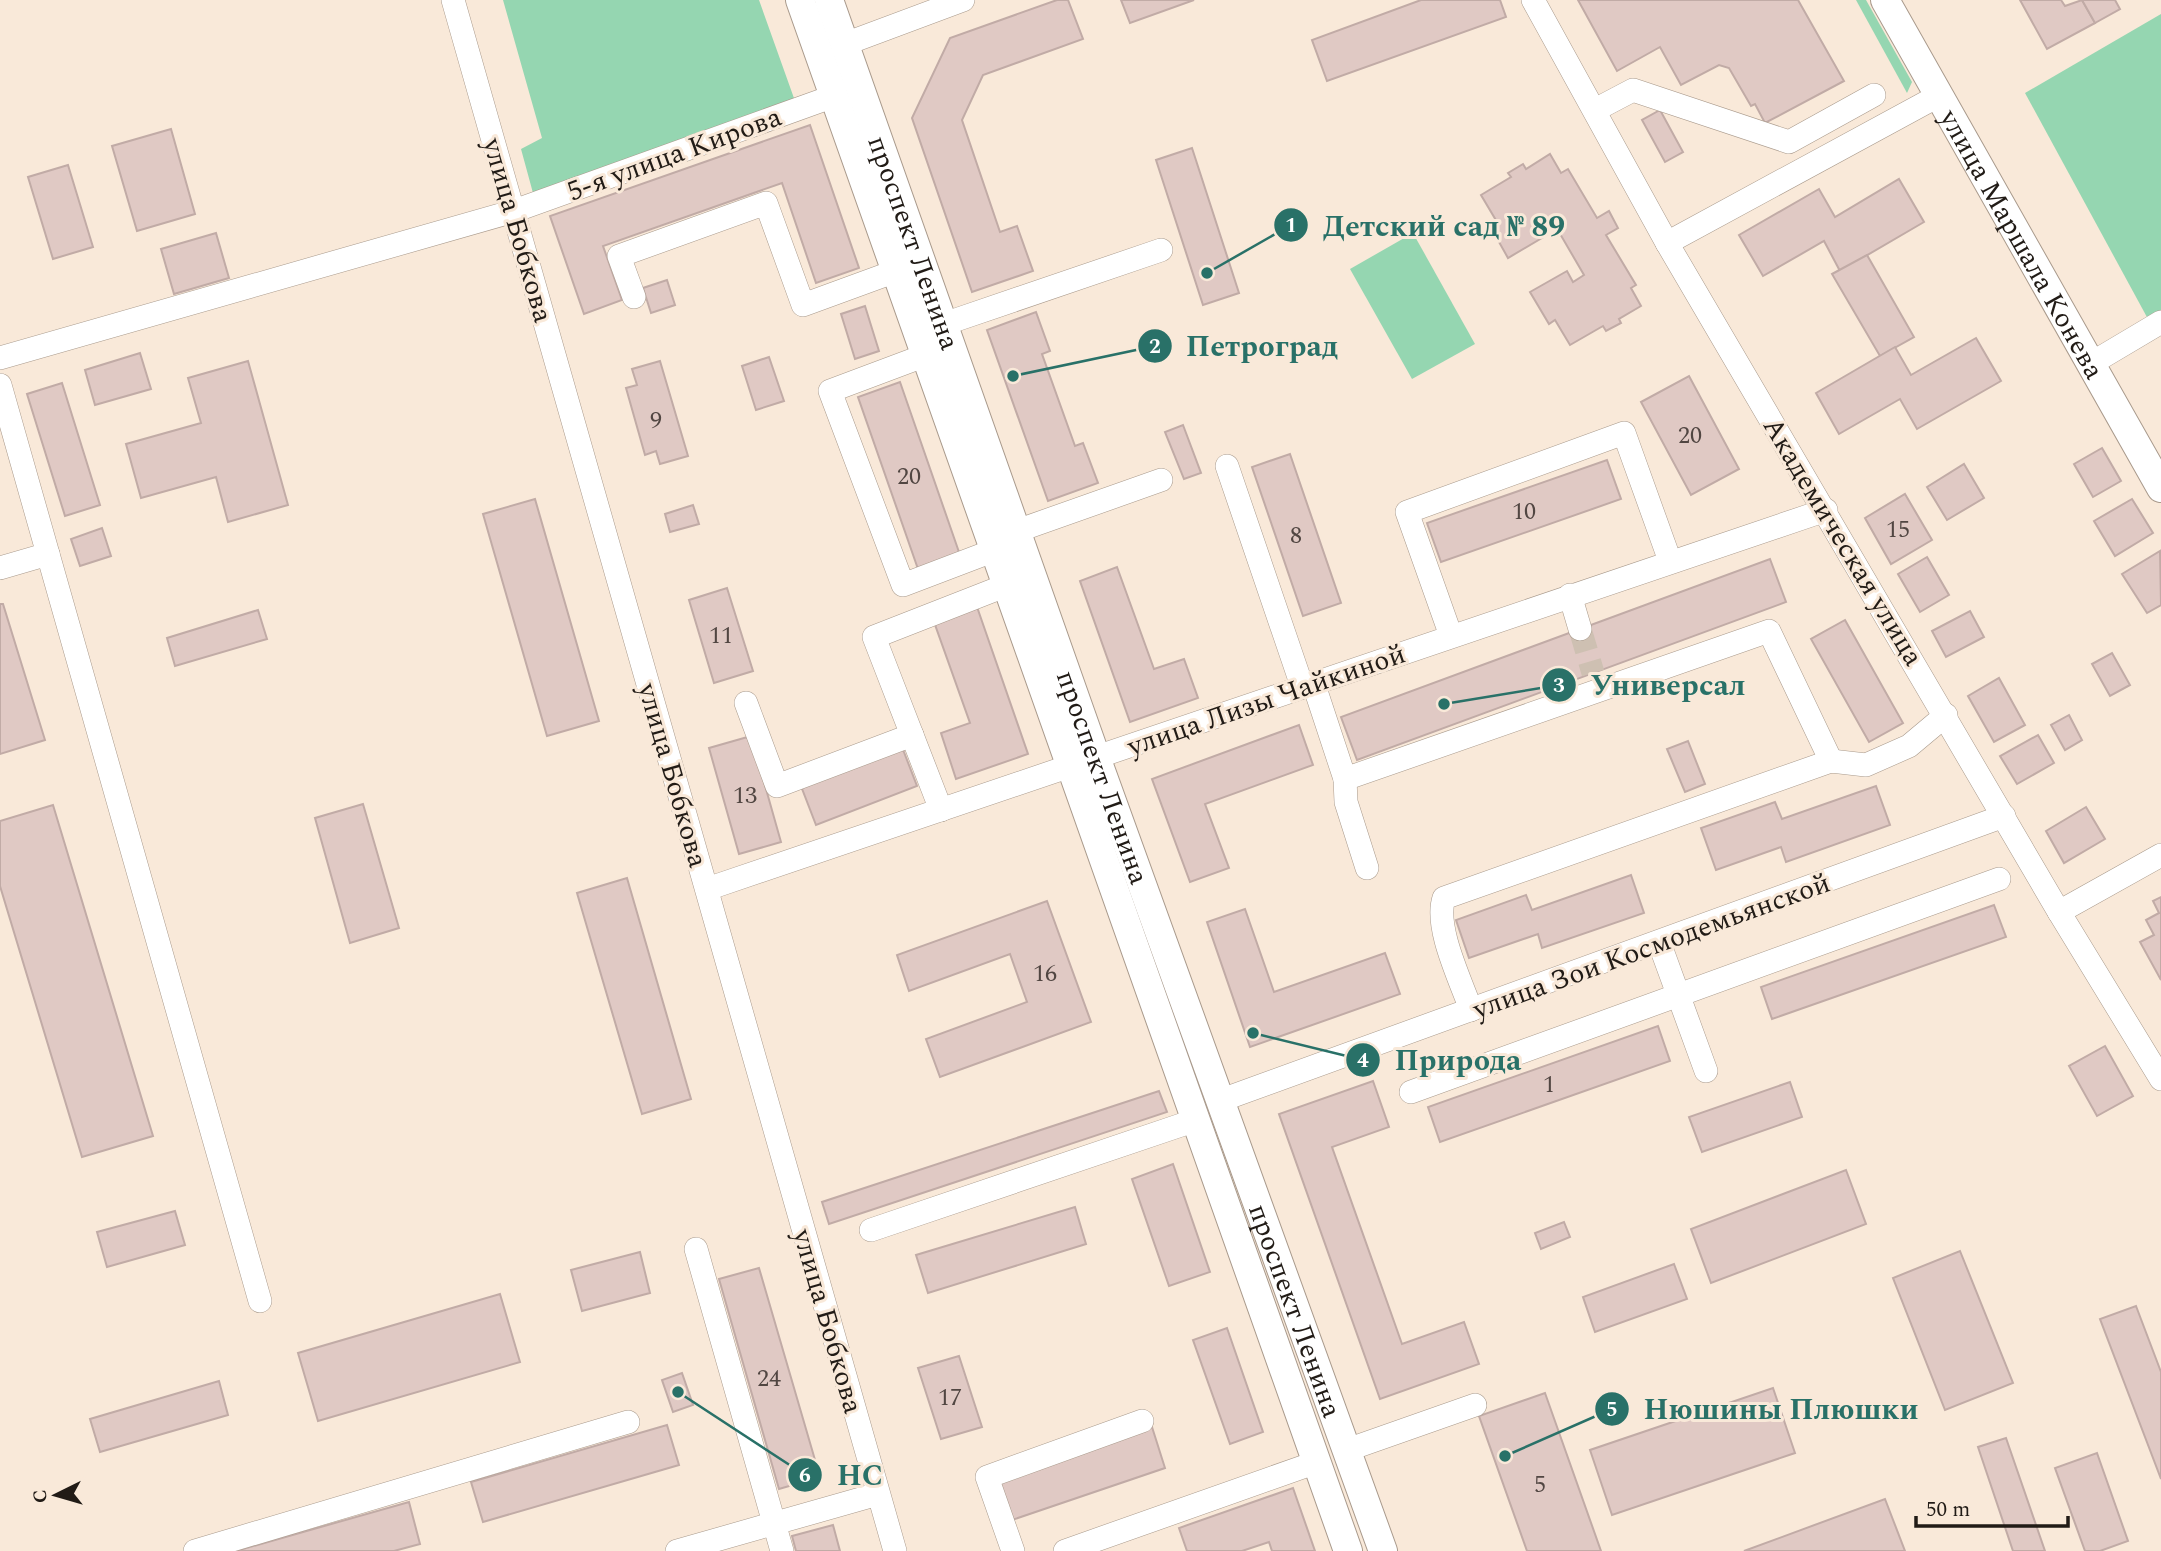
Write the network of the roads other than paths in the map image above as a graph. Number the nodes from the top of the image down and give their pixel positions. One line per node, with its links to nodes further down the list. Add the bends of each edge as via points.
1 (453, 0): 14 (street, улица Бобкова)
2 (800, 0): 7 (main road, проспект Ленина)
3 (829, 0): 8 (main road, проспект Ленина)
4 (963, 0): 8 (street)
5 (1533, 0): 13 (street, Академическая улица)
6 (1885, 0): 11 (main road, улица Маршала Конева)
7 (814, 38): 8 (main road, via 828,47); 10 (main road, проспект Ленина)
8 (845, 44): 12 (main road, проспект Ленина)
9 (1874, 95): 13 (street, via 1789,142 1633,90)
10 (834, 96): 12 (main road, via 850,95); 14 (street, 5-я улица Кирова); 17 (main road, проспект Ленина)
11 (1938, 96): 15 (street); 23 (main road, улица Маршала Конева)
12 (868, 109): 20 (main road, проспект Ленина)
13 (1595, 110): 15 (street, Академическая улица)
14 (513, 211): 22 (street, 5-я улица Кирова); 50 (street, улица Бобкова)
15 (1667, 243): 28 (street, Академическая улица)
16 (1161, 250): 20 (street)
17 (896, 271): 18 (street, via 803,305 766,203 619,256); 21 (main road, проспект Ленина)
18 (634, 297)
19 (2161, 322): 23 (street)
20 (944, 324): 29 (main road, проспект Ленина)
21 (926, 355): 30 (main road, проспект Ленина); 30 (street, via 830,391 903,585)
22 (0, 358)
23 (2092, 363): 27 (main road, улица Маршала Конева)
24 (0, 385): 31 (street)
25 (1227, 466): 38 (street)
26 (1161, 480): 29 (street)
27 (2161, 488)
28 (1826, 510): 32 (street, улица Лизы Чайкиной); 40 (street, Академическая улица)
29 (1017, 531): 42 (main road, проспект Ленина)
30 (995, 550): 34 (main road, проспект Ленина)
31 (48, 554): 33 (street); 62 (street)
32 (1670, 561): 35 (street, улица Лизы Чайкиной); 37 (street, via 1624,433 1407,512)
33 (0, 568)
34 (1007, 585): 41 (street, via 874,637); 42 (main road, проспект Ленина)
35 (1570, 595): 36 (street); 37 (street, улица Лизы Чайкиной)
36 (1580, 629)
37 (1451, 636): 38 (street, улица Лизы Чайкиной)
38 (1308, 685): 42 (street, улица Лизы Чайкиной); 44 (street)
39 (746, 703): 41 (street, via 777,786)
40 (1946, 715): 43 (street, via 1909,746 1866,765); 46 (street, Академическая улица)
41 (912, 735): 45 (street)
42 (1084, 761): 45 (street, улица Лизы Чайкиной); 58 (main road, проспект Ленина); 59 (main road, проспект Ленина)
43 (1831, 761): 44 (street, via 1769,631 1596,682); 54 (street, via 1444,898 1440,909 1444,930)
44 (1345, 779): 48 (street, via 1346,802)
45 (941, 810): 50 (street, улица Лизы Чайкиной)
46 (2004, 816): 51 (street, Академическая улица); 52 (street, улица Зои Космодемьянской)
47 (2161, 855): 51 (street)
48 (1367, 868)
49 (1999, 879): 53 (street)
50 (707, 889): 68 (street, улица Бобкова)
51 (2059, 912): 56 (street, Академическая улица)
52 (1659, 942): 53 (street); 54 (street, улица Зои Космодемьянской)
53 (1678, 995): 55 (street); 57 (street)
54 (1471, 1010): 58 (street, улица Зои Космодемьянской)
55 (1706, 1071)
56 (2161, 1079)
57 (1411, 1092)
58 (1219, 1101): 59 (main road); 66 (main road, проспект Ленина)
59 (1192, 1107): 60 (street); 67 (main road, проспект Ленина)
60 (871, 1230)
61 (696, 1249): 69 (street)
62 (260, 1301)
63 (1475, 1405): 66 (street)
64 (628, 1422): 71 (street)
65 (1142, 1422): 75 (street, via 987,1477)
66 (1347, 1450): 78 (main road, проспект Ленина)
67 (1317, 1462): 76 (street); 77 (main road, проспект Ленина)
68 (878, 1494): 69 (street); 74 (street, улица Бобкова)
69 (774, 1523): 70 (street); 73 (street)
70 (720, 1546): 72 (street)
71 (195, 1551)
72 (677, 1551)
73 (782, 1551)
74 (895, 1551)
75 (1013, 1551)
76 (1066, 1551)
77 (1348, 1551)
78 (1383, 1551)

